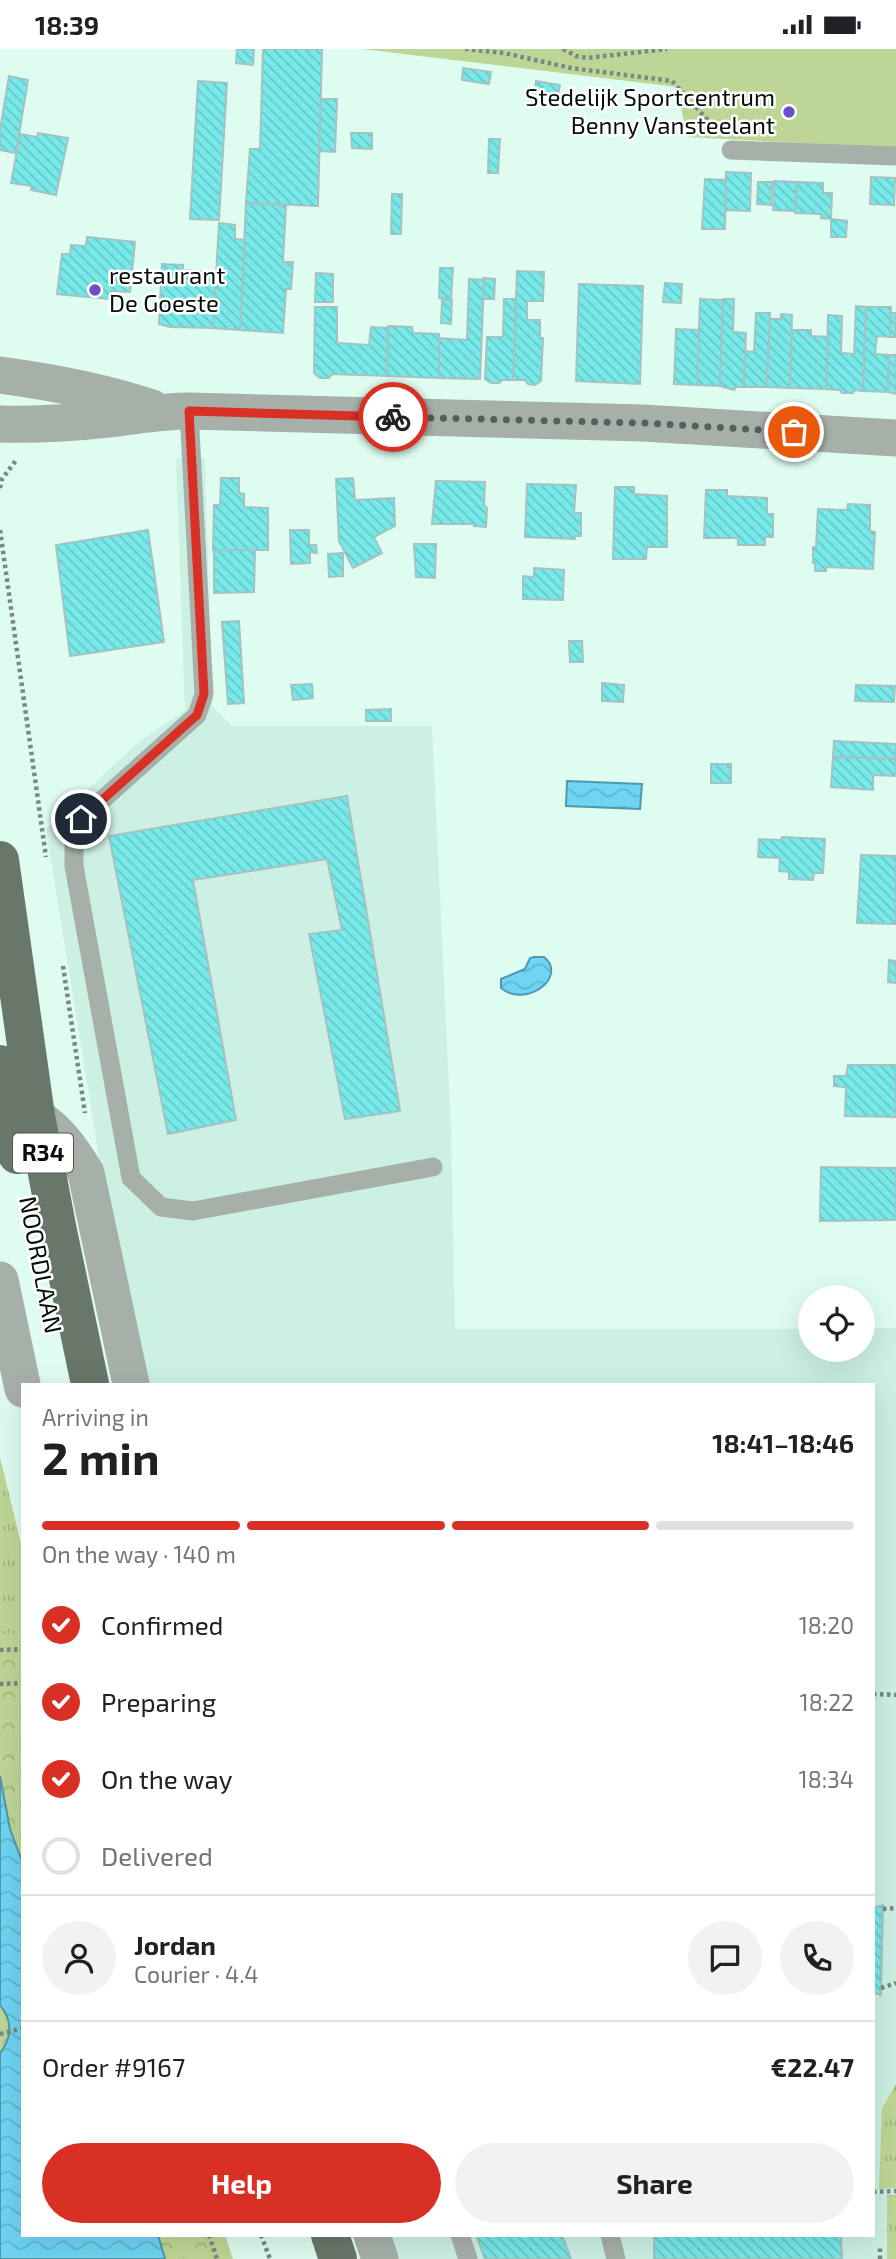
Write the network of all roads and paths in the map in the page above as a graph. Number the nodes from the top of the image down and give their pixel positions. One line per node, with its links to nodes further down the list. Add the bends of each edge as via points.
1 (465, 49): 4 (path, via 672,81 714,127)
2 (563, 49): 3 (path, via 587,58)
3 (667, 49)
4 (728, 128)
5 (731, 150): 6 (lane)
6 (896, 156)
7 (0, 375): 8 (street, via 112,394)
8 (174, 411): 9 (street, via 76,422); 10 (street, via 643,423); 14 (lane, via 204,694 197,715 81,819 74,841 74,866 131,1178 160,1207 193,1211)
9 (0, 424)
10 (896, 438)
11 (0, 860): 13 (main road, NOORDLAAN / R34)
12 (0, 1064): 17 (main road, NOORDLAAN / R34)
13 (36, 1116): 18 (main road, NOORDLAAN / R34); 19 (street, via 70,1146 86,1173)
14 (433, 1167)
15 (0, 1280): 16 (street, NOORDLAAN)
16 (22, 1383)
17 (64, 1383)
18 (90, 1383)
19 (131, 1383)
20 (21, 1649): 21 (path)
21 (0, 1650)
22 (21, 1683): 23 (path)
23 (0, 1684)
24 (875, 1694): 25 (path)
25 (896, 1695)
26 (896, 1908): 27 (path)
27 (883, 1909)
28 (896, 1983): 29 (path)
29 (881, 1988)
30 (21, 2029): 31 (path)
31 (0, 2034)
32 (875, 2192): 33 (path)
33 (896, 2192)
34 (210, 2237): 42 (path)
35 (262, 2237): 43 (path)
36 (304, 2237): 44 (main road)
37 (331, 2237): 45 (main road)
38 (373, 2237): 46 (street)
39 (461, 2237): 47 (lane)
40 (610, 2237): 48 (lane)
41 (880, 2248): 49 (path)
42 (217, 2259)
43 (270, 2259)
44 (311, 2259)
45 (338, 2259)
46 (380, 2259)
47 (468, 2259)
48 (616, 2259)
49 (880, 2259)

